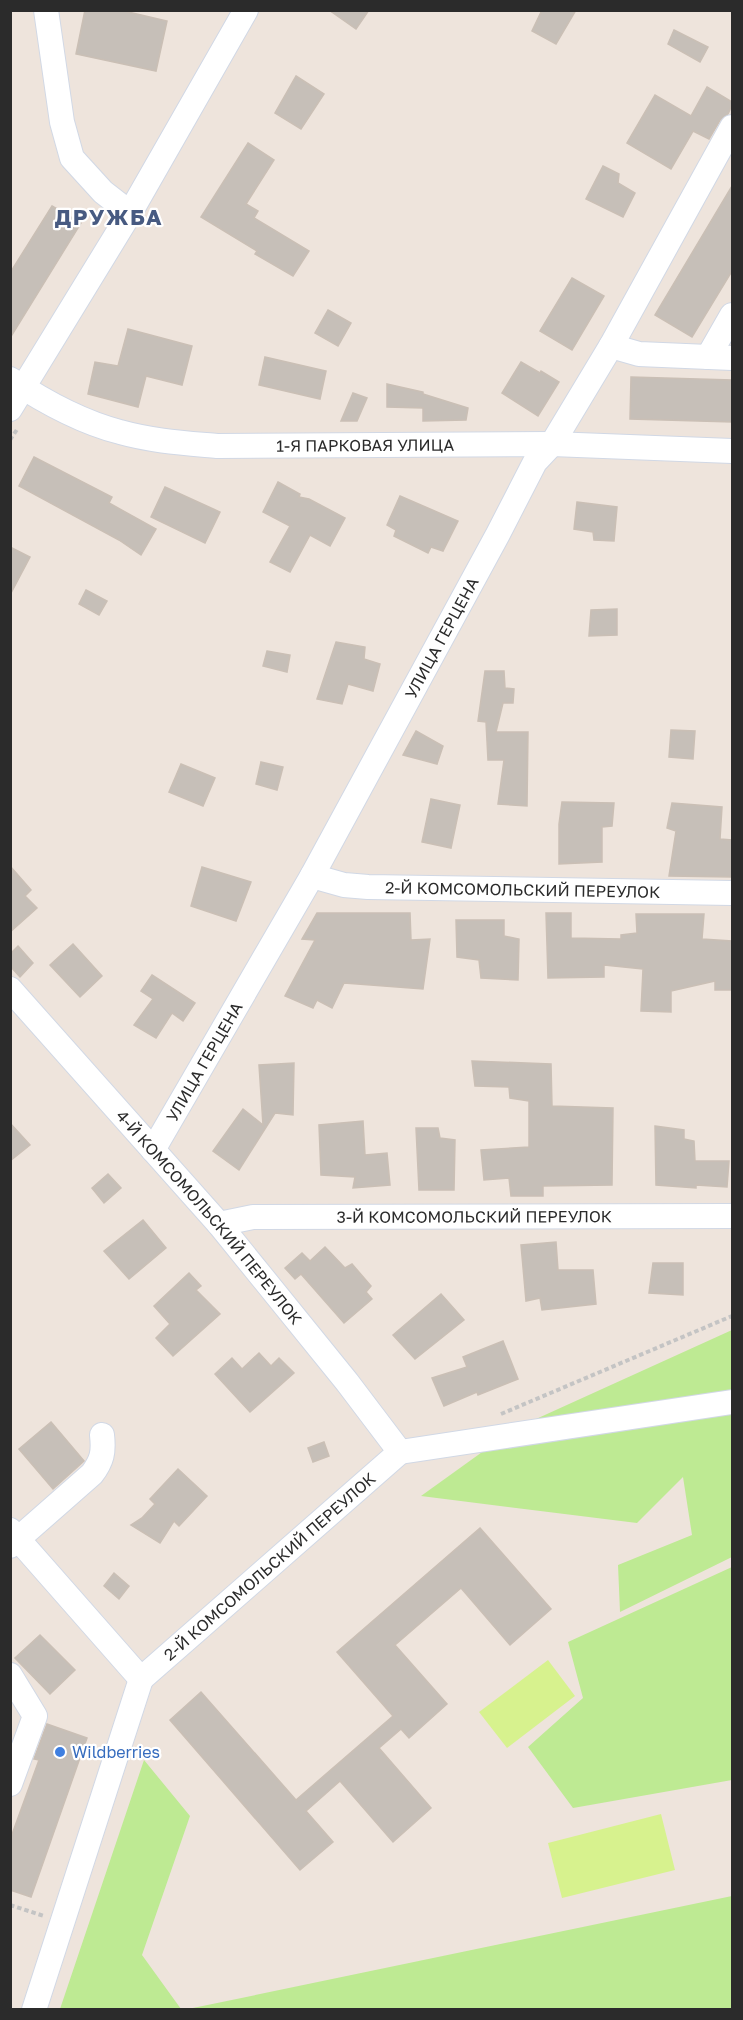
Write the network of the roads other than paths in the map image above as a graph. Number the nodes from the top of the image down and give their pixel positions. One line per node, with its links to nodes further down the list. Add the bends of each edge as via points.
1 (46, 10): 4 (street, via 62,122 72,158 103,192)
2 (246, 10): 4 (street)
3 (732, 127): 6 (street, УЛИЦА ГЕРЦЕНА)
4 (130, 213): 9 (street)
5 (732, 315): 7 (street)
6 (611, 346): 7 (street, via 639,354); 11 (street, УЛИЦА ГЕРЦЕНА)
7 (708, 357): 8 (street)
8 (732, 358)
9 (17, 383): 10 (street); 11 (street, 1-Я ПАРКОВАЯ УЛИЦА, via 88,421 164,441 217,446)
10 (10, 409)
11 (552, 444): 12 (street, 1-Я ПАРКОВАЯ УЛИЦА); 13 (street, УЛИЦА ГЕРЦЕНА, via 535,462)
12 (732, 451)
13 (312, 876): 14 (street, 2-Й КОМСОМОЛЬСКИЙ ПЕРЕУЛОК, via 368,887); 16 (street, УЛИЦА ГЕРЦЕНА)
14 (732, 893)
15 (10, 989): 16 (street, 4-Й КОМСОМОЛЬСКИЙ ПЕРЕУЛОК)
16 (153, 1150): 18 (street, 4-Й КОМСОМОЛЬСКИЙ ПЕРЕУЛОК)
17 (732, 1216): 18 (street, 3-Й КОМСОМОЛЬСКИЙ ПЕРЕУЛОК, via 253,1217)
18 (219, 1224): 21 (street, 4-Й КОМСОМОЛЬСКИЙ ПЕРЕУЛОК)
19 (732, 1402): 21 (street)
20 (102, 1436): 22 (street, via 101,1462 92,1474)
21 (400, 1452): 24 (street, 2-Й КОМСОМОЛЬСКИЙ ПЕРЕУЛОК)
22 (13, 1538): 24 (street)
23 (10, 1675): 25 (street, via 35,1716)
24 (141, 1679): 26 (street, via 139,1720)
25 (10, 1784)
26 (34, 2010)

